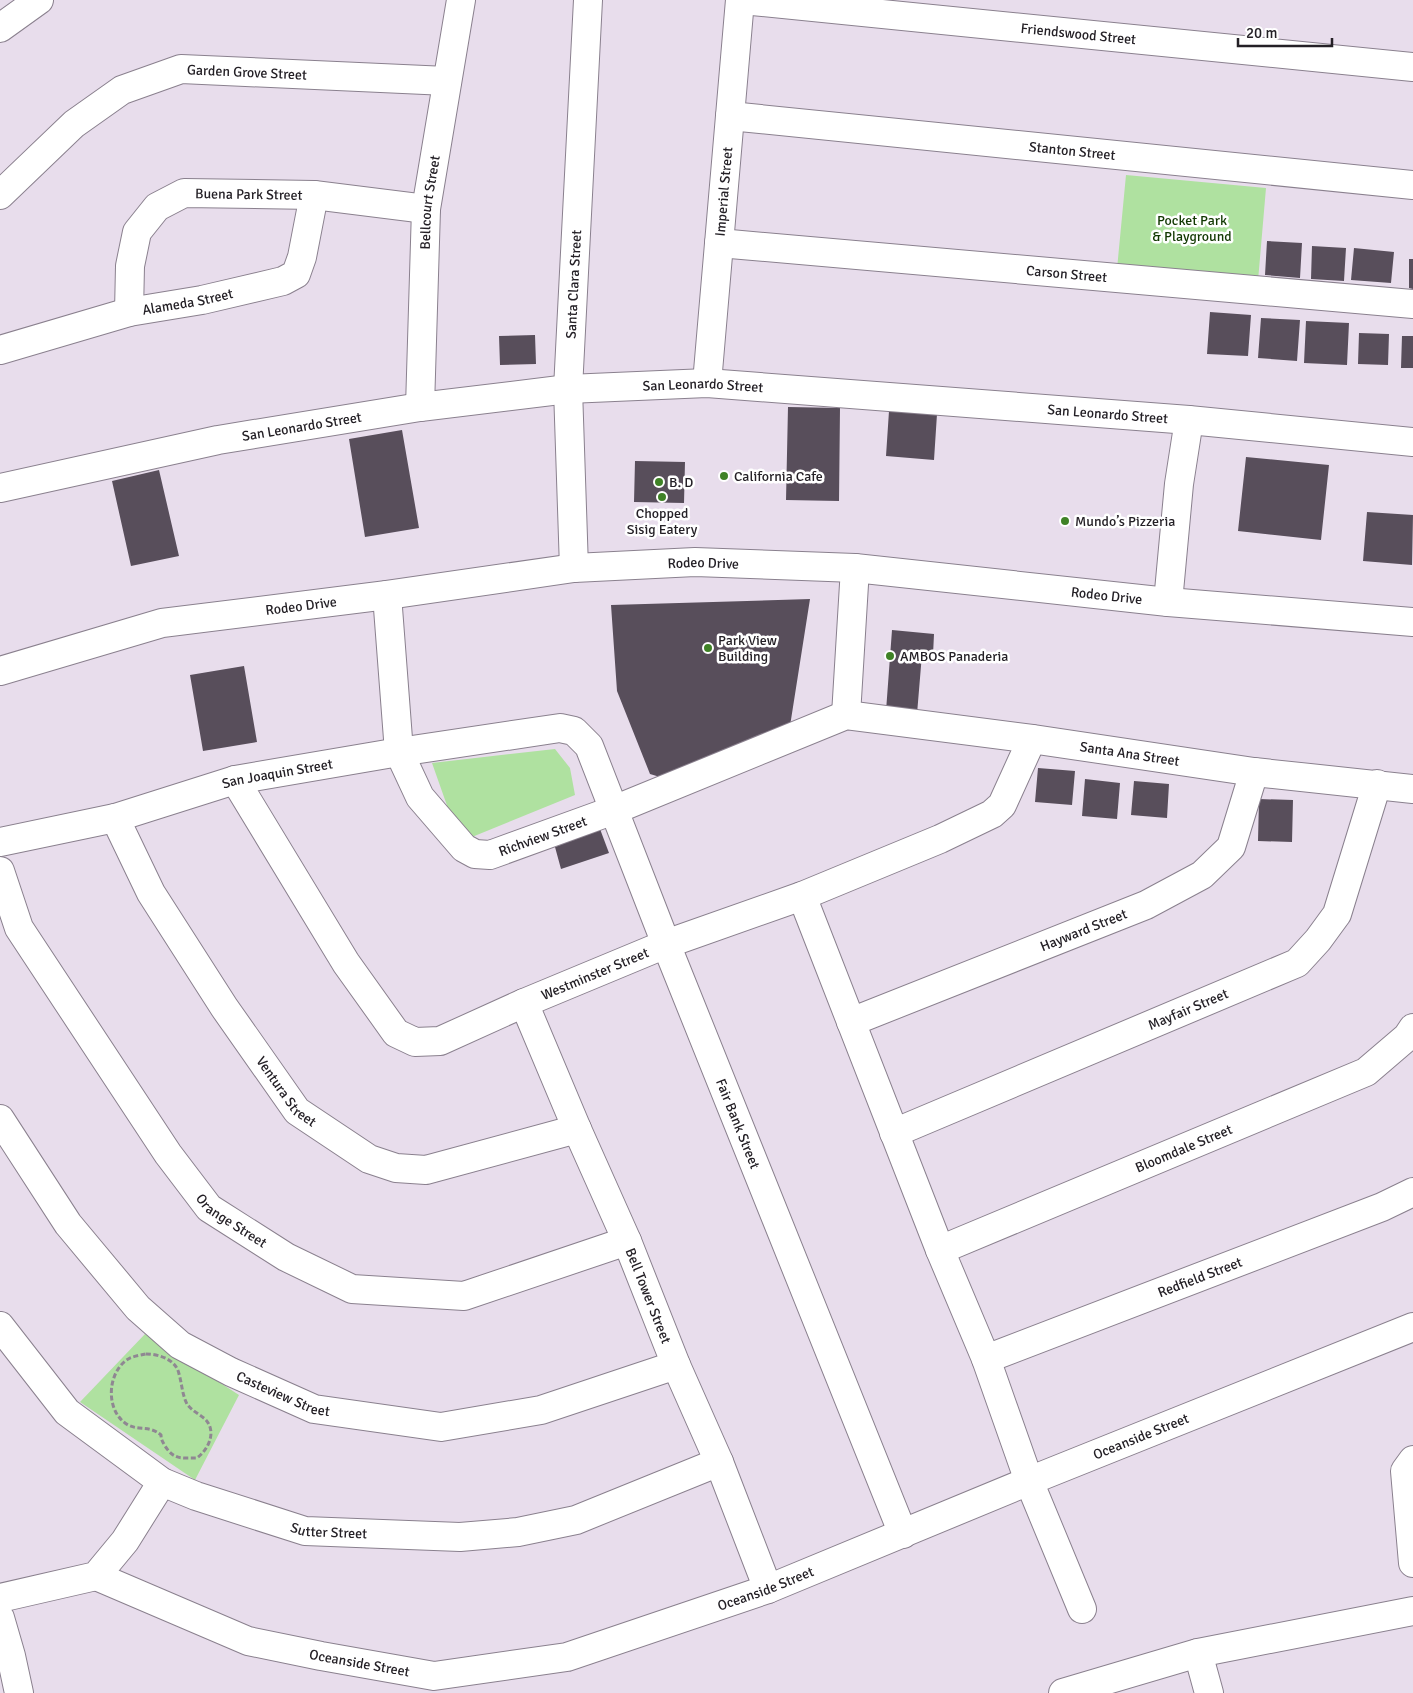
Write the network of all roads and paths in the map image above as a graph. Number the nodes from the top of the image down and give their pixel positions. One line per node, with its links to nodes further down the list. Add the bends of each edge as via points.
1 (40, 0): 5 (street)
2 (462, 0): 7 (street, Bellcourt Street)
3 (588, 0): 18 (street, Santa Clara Street)
4 (741, 0): 6 (street, Friendswood Street); 8 (street, Imperial Street)
5 (0, 28)
6 (1413, 67)
7 (447, 81): 10 (street, Garden Grove Street, via 182,69 122,90 74,124); 12 (street, Bellcourt Street)
8 (730, 116): 9 (street, Stanton Street); 13 (street, Imperial Street)
9 (1413, 185)
10 (0, 195)
11 (314, 195): 12 (street, Buena Park Street); 15 (street, Alameda Street, via 296,274 283,281 202,300); 15 (street, Buena Park Street, via 184,193 157,208 137,232 130,266)
12 (426, 208): 19 (street, Bellcourt Street)
13 (719, 243): 14 (street, Carson Street); 17 (street, Imperial Street)
14 (1413, 304)
15 (129, 312): 16 (street, Alameda Street)
16 (0, 350)
17 (707, 383): 18 (street, San Leonardo Street); 20 (street, San Leonardo Street)
18 (568, 389): 19 (street, San Leonardo Street); 23 (street, Santa Clara Street)
19 (420, 407): 22 (street, San Leonardo Street, via 218,440)
20 (1189, 420): 21 (street, San Leonardo Street); 26 (street, via 1179,484)
21 (1413, 442)
22 (0, 488)
23 (574, 568): 24 (street, Rodeo Drive, via 695,562); 25 (street, Rodeo Drive)
24 (855, 568): 26 (street, Rodeo Drive); 29 (street)
25 (388, 595): 28 (street, Rodeo Drive, via 162,623); 32 (street, Richview Street)
26 (1168, 602): 27 (street, Rodeo Drive)
27 (1413, 622)
28 (0, 671)
29 (846, 715): 31 (street, Santa Ana Street); 37 (street, Richview Street)
30 (560, 728): 32 (street, San Joaquin Street); 37 (street, Fair Bank Street, via 574,731 589,746)
31 (1032, 740): 33 (street, Santa Ana Street); 41 (street, Westminster Street, via 1002,805 992,814)
32 (399, 752): 34 (street, San Joaquin Street); 37 (street, Richview Street, via 420,797 464,848 475,854 490,855)
33 (1254, 772): 35 (street, Santa Ana Street); 44 (street, Hayward Street, via 1231,848 1202,876 1146,905)
34 (235, 780): 38 (street, San Joaquin Street); 43 (street, Westminster Street, via 346,963 396,1033 415,1042 440,1040)
35 (1377, 784): 36 (street, Santa Ana Street); 48 (street, Mayfair Street, via 1337,914 1297,963)
36 (1413, 789)
37 (614, 810): 42 (street, Fair Bank Street)
38 (115, 818): 39 (street, San Joaquin Street); 47 (street, Ventura Street, via 151,893 224,1007 297,1111 369,1159 396,1168 426,1170)
39 (0, 842)
40 (0, 871): 50 (street, Orange Street, via 19,928 168,1154 209,1208 286,1258 352,1289 464,1296)
41 (802, 896): 42 (street, Westminster Street); 44 (street)
42 (666, 944): 43 (street, Westminster Street); 61 (street, Fair Bank Street)
43 (524, 1003): 47 (street, Bell Tower Street)
44 (851, 1022): 48 (street)
45 (1413, 1028): 51 (street, Bloomdale Street, via 1366,1072)
46 (0, 1119): 55 (street, Casteview Street, via 68,1224 138,1308 180,1345 231,1372 314,1408 441,1427 541,1410)
47 (577, 1129): 50 (street, Bell Tower Street)
48 (894, 1133): 51 (street)
49 (1413, 1192): 54 (street, Redfield Street, via 1382,1207)
50 (628, 1241): 55 (street, Bell Tower Street)
51 (940, 1250): 54 (street)
52 (0, 1326): 60 (street, Sutter Street, via 67,1412)
53 (1413, 1327): 59 (street, Oceanside Street)
54 (986, 1359): 59 (street)
55 (676, 1365): 58 (street, Bell Tower Street)
56 (206, 1448): 56 (path, via 211,1440 211,1430 207,1421 188,1405 180,1374 168,1359 146,1354 130,1358 119,1368 111,1384 112,1401 117,1414 128,1425 154,1429 174,1457 197,1458)
57 (1413, 1460): 62 (street, via 1405,1471)
58 (719, 1462): 60 (street, Sutter Street, via 576,1520 518,1532 460,1537 306,1531); 64 (street, Bell Tower Street)
59 (1029, 1481): 61 (street, Oceanside Street); 66 (street)
60 (162, 1482): 63 (street, via 125,1541)
61 (903, 1534): 64 (street, Oceanside Street)
62 (1413, 1563)
63 (96, 1576): 65 (street); 70 (street, Oceanside Street, via 248,1640)
64 (768, 1589): 70 (street, Oceanside Street, via 567,1657)
65 (0, 1598)
66 (1082, 1609)
67 (1413, 1611): 69 (street)
68 (0, 1618): 71 (street)
69 (1198, 1653): 72 (street); 73 (street)
70 (431, 1684)
71 (19, 1693)
72 (1063, 1693)
73 (1209, 1693)

